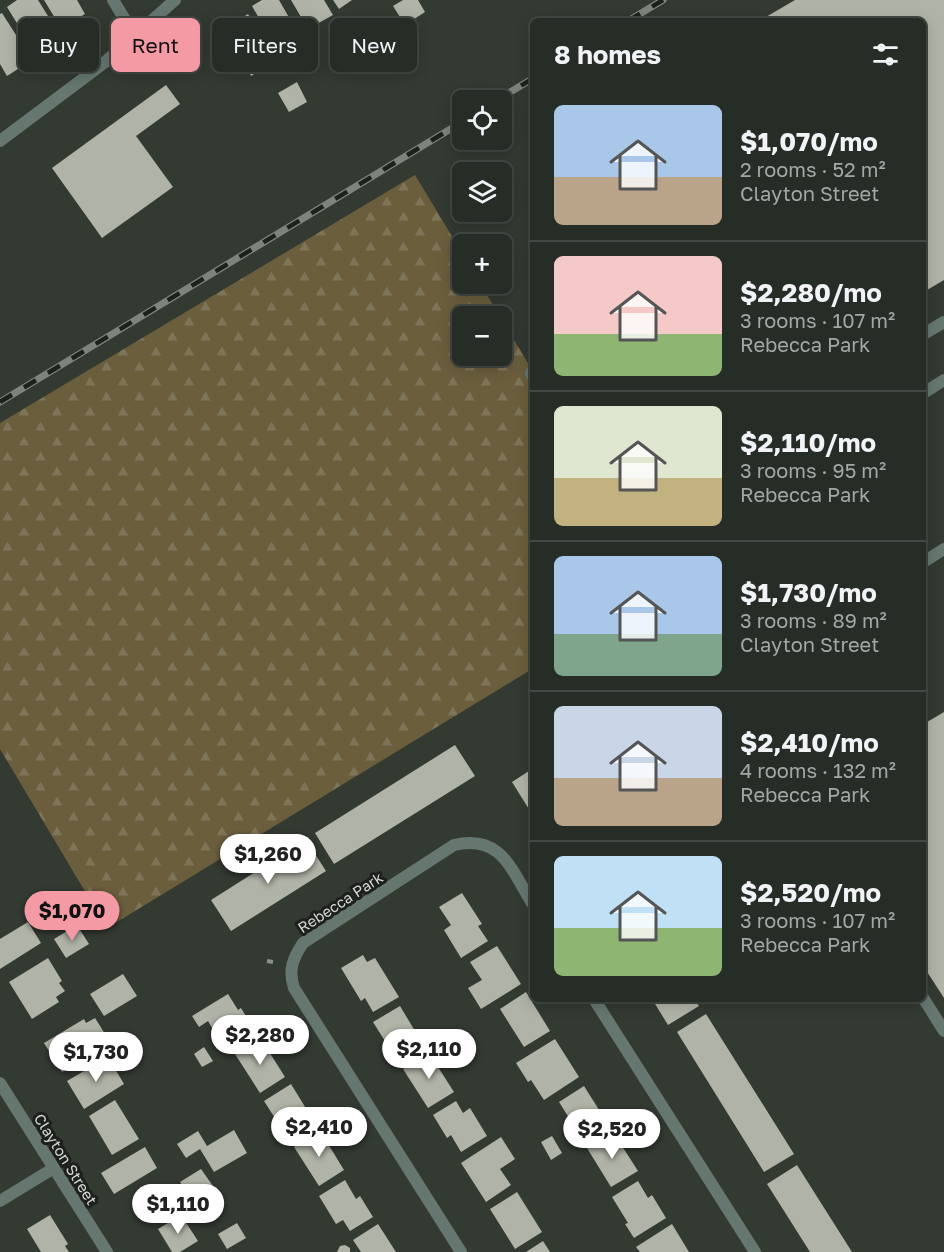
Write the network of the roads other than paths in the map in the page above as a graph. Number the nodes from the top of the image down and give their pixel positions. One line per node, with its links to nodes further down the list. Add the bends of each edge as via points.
1 (112, 0): 3 (street)
2 (176, 0): 4 (street)
3 (124, 18)
4 (156, 18)
5 (111, 57): 6 (street)
6 (0, 141)
7 (944, 322): 8 (street)
8 (926, 333)
9 (944, 381): 10 (street)
10 (926, 392)
11 (944, 549): 12 (street)
12 (926, 561)
13 (530, 900): 21 (street, Rebecca Park, via 497,851 484,843 462,843 303,943 293,957 294,988)
14 (596, 1002): 22 (street)
15 (926, 1002): 16 (street)
16 (944, 1031)
17 (0, 1083): 18 (street, Clayton Street)
18 (54, 1168): 19 (street); 20 (street, Clayton Street)
19 (0, 1201)
20 (107, 1252)
21 (461, 1252)
22 (755, 1252)

